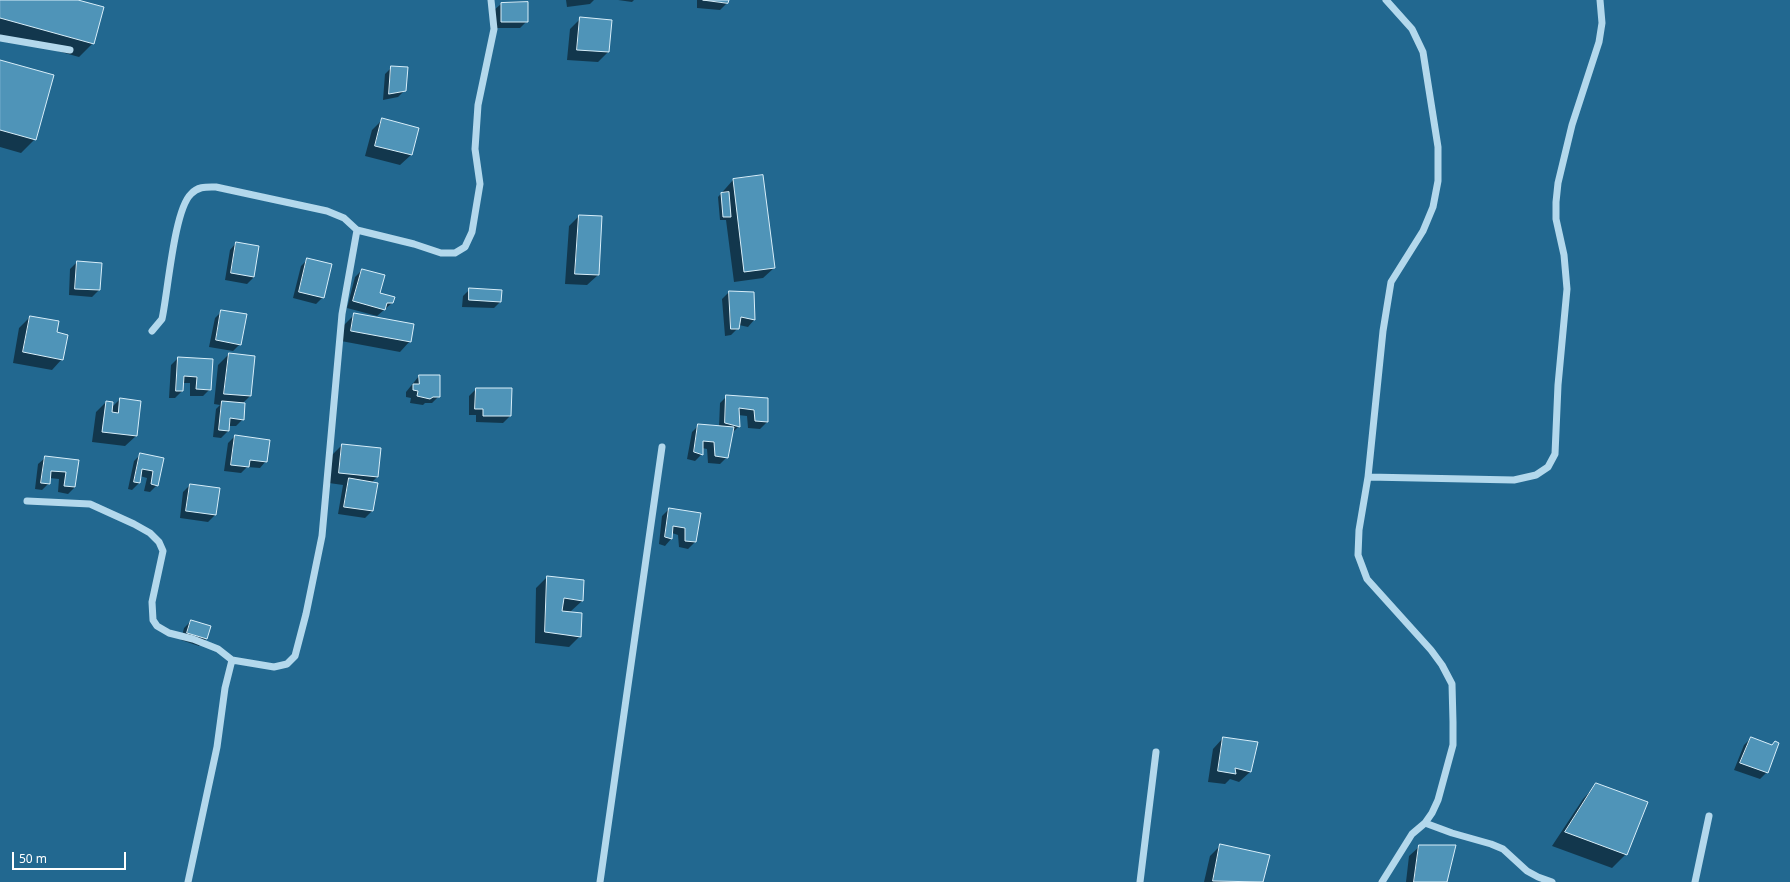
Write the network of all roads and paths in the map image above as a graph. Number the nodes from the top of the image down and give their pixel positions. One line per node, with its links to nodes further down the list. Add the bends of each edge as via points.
1 (491, 0): 6 (street, via 494,29 478,105 475,149 480,184 472,232 466,247 455,253 441,253)
2 (1386, 0): 9 (street, via 1412,29 1423,52 1438,147 1438,181 1433,207 1423,231 1391,282 1383,331)
3 (1600, 0): 9 (street, via 1602,23 1599,42 1572,125 1556,202 1556,220 1564,255 1567,289 1558,385 1555,454 1548,467 1536,475 1514,480)
4 (0, 38): 5 (street)
5 (70, 50)
6 (357, 230): 7 (street, via 344,218 327,211 216,187 200,187 186,199 178,218 162,319); 11 (street, via 342,314 322,536 295,656 287,664 274,667)
7 (152, 331)
8 (662, 447): 16 (street)
9 (1368, 477): 14 (street, via 1359,530 1358,555 1367,579 1431,650 1452,684 1453,744 1438,800)
10 (27, 501): 11 (street, via 90,504 150,533 162,551 152,602 153,620 157,626 169,633 218,649)
11 (232, 660): 15 (street, via 224,694 217,747)
12 (1156, 752): 17 (street)
13 (1709, 816): 20 (street)
14 (1425, 823): 18 (street, via 1412,834); 19 (street, via 1491,844 1503,850 1527,871)
15 (188, 882)
16 (600, 882)
17 (1140, 882)
18 (1382, 882)
19 (1552, 882)
20 (1694, 882)

